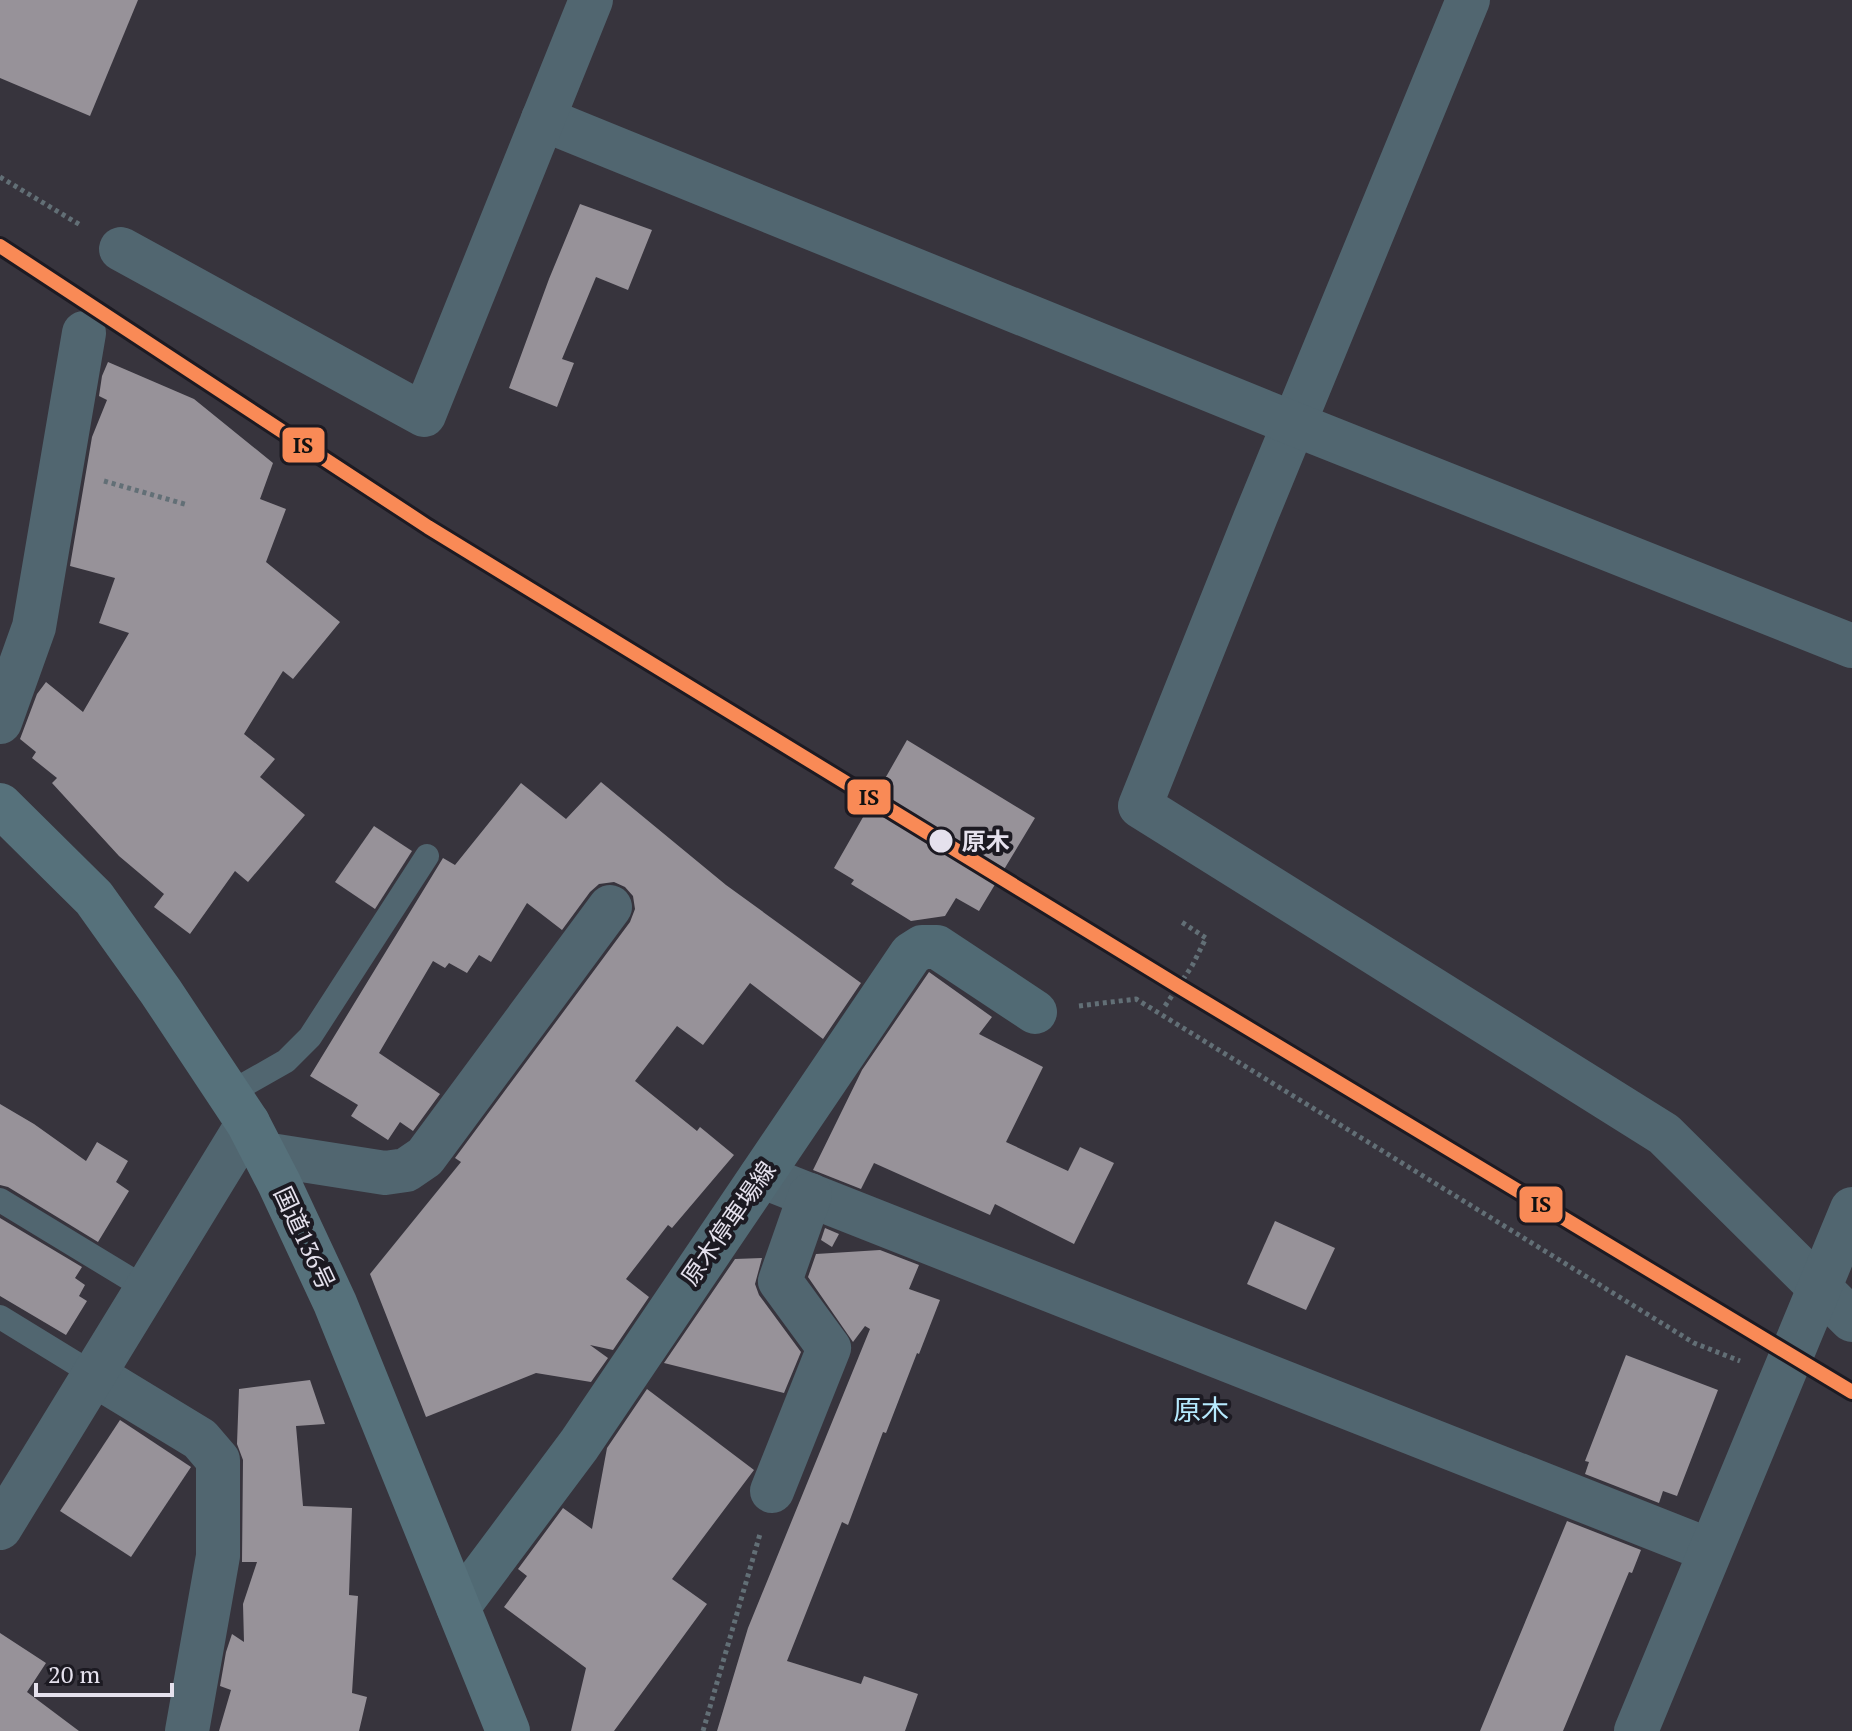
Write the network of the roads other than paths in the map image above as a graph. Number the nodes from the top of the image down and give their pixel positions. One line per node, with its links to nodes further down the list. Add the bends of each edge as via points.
1 (591, 0): 3 (street)
2 (1468, 0): 6 (street)
3 (543, 119): 4 (street, via 424,415); 6 (street)
4 (121, 249)
5 (84, 333): 8 (street, via 34,627)
6 (1294, 424): 7 (street); 19 (street, via 1140,806 1664,1134)
7 (1852, 646)
8 (0, 722)
9 (0, 805): 13 (highway, 国道136号, via 94,898)
10 (427, 856): 13 (lane)
11 (610, 907): 13 (street, via 425,1157 406,1170 385,1173)
12 (1035, 1012): 14 (main road, 原木停車場線, via 937,947 922,947 911,954)
13 (247, 1124): 18 (street); 26 (highway, 国道136号, via 335,1303)
14 (761, 1176): 15 (street); 26 (main road, 原木停車場線, via 579,1445)
15 (810, 1195): 23 (street, via 780,1281 829,1348); 25 (street)
16 (0, 1200): 18 (lane)
17 (1849, 1227): 19 (street)
18 (145, 1288): 22 (street)
19 (1819, 1290): 21 (street); 25 (street)
20 (0, 1317): 22 (lane)
21 (1852, 1320)
22 (93, 1374): 24 (street); 27 (street, via 200,1439 218,1460 218,1556)
23 (772, 1491)
24 (0, 1528)
25 (1709, 1550): 29 (street)
26 (458, 1607): 28 (highway, 国道136号)
27 (187, 1731)
28 (508, 1731)
29 (1636, 1731)

